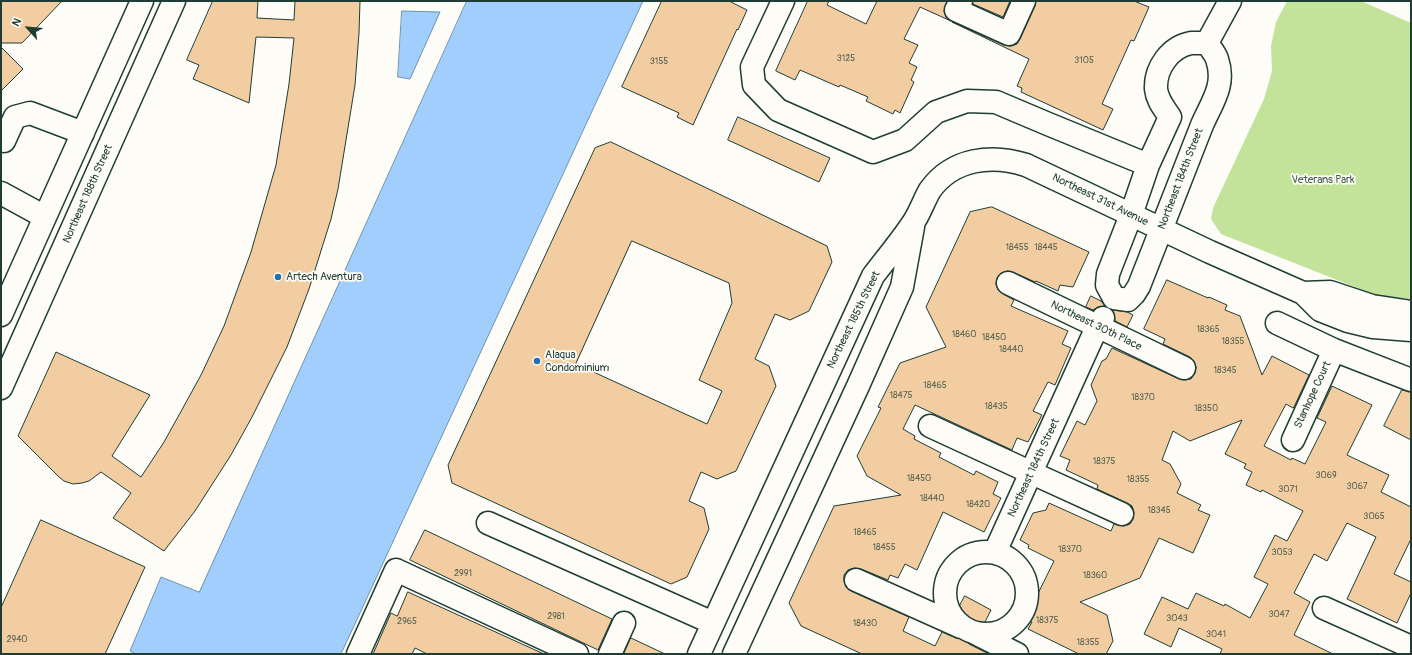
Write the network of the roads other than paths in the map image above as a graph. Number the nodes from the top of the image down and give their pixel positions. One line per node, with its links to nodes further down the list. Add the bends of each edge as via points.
1 (142, 1): 8 (street)
2 (174, 1): 12 (street, Northeast 188th Street)
3 (782, 1): 11 (street, via 752,67 754,85 778,110 873,152 905,140 936,112 967,101 996,102)
4 (961, 1): 5 (street, via 956,10 1009,34)
5 (1024, 1)
6 (1230, 1): 7 (street)
7 (1206, 43): 11 (street, via 1190,44 1176,49 1165,60 1158,74 1156,89 1161,104 1170,117); 17 (street, Northeast 184th Street, via 1216,58 1219,70 1217,93)
8 (83, 133): 9 (street, via 30,113 15,117); 10 (street)
9 (4, 141)
10 (70, 160): 12 (street); 15 (street)
11 (1148, 164): 14 (street)
12 (98, 171): 30 (street, Northeast 188th Street)
13 (1, 193): 15 (street)
14 (1131, 215): 16 (street, Northeast 31st Avenue, via 1035,168 1007,160 989,159 962,166 936,182); 17 (street, Northeast 31st Avenue); 20 (street, via 1108,274)
15 (45, 217): 22 (street)
16 (914, 222): 27 (street, Northeast 185th Street, via 873,276); 29 (street, via 902,287)
17 (1161, 229): 19 (street, Northeast 31st Avenue); 20 (street, Northeast 184th Street, via 1134,294)
18 (1008, 283): 20 (street, Northeast 30th Place)
19 (1303, 292): 21 (street, Northeast 31st Avenue, via 1330,292 1372,306); 24 (street, Northeast 31st Avenue, via 1320,310 1348,321 1373,327)
20 (1106, 312): 26 (street, Northeast 30th Place); 33 (street, Northeast 184th Street)
21 (1411, 312)
22 (1, 315)
23 (1277, 323): 25 (street)
24 (1411, 330)
25 (1334, 350): 28 (street); 32 (street, Stanhope Court)
26 (1184, 368)
27 (829, 372): 29 (street); 40 (street, Northeast 185th Street)
28 (1411, 380)
29 (858, 386): 47 (street)
30 (1, 388)
31 (930, 426): 33 (street)
32 (1292, 440)
33 (1032, 473): 34 (street); 36 (street, Northeast 184th Street)
34 (1122, 514)
35 (488, 523): 40 (street)
36 (995, 552): 41 (street, via 970,555 950,571 944,596 947,608 954,619); 41 (street, via 1014,562 1021,571 1027,592 1026,603 1015,622 996,633 985,634)
37 (856, 580): 41 (street)
38 (1324, 608): 42 (street)
39 (624, 623): 45 (street)
40 (713, 623): 46 (street, Northeast 185th Street)
41 (969, 630): 48 (street)
42 (1411, 647): 49 (street)
43 (358, 654): 44 (street, via 396,570)
44 (576, 654)
45 (610, 654)
46 (699, 654)
47 (734, 654)
48 (1017, 654)
49 (1408, 654)

